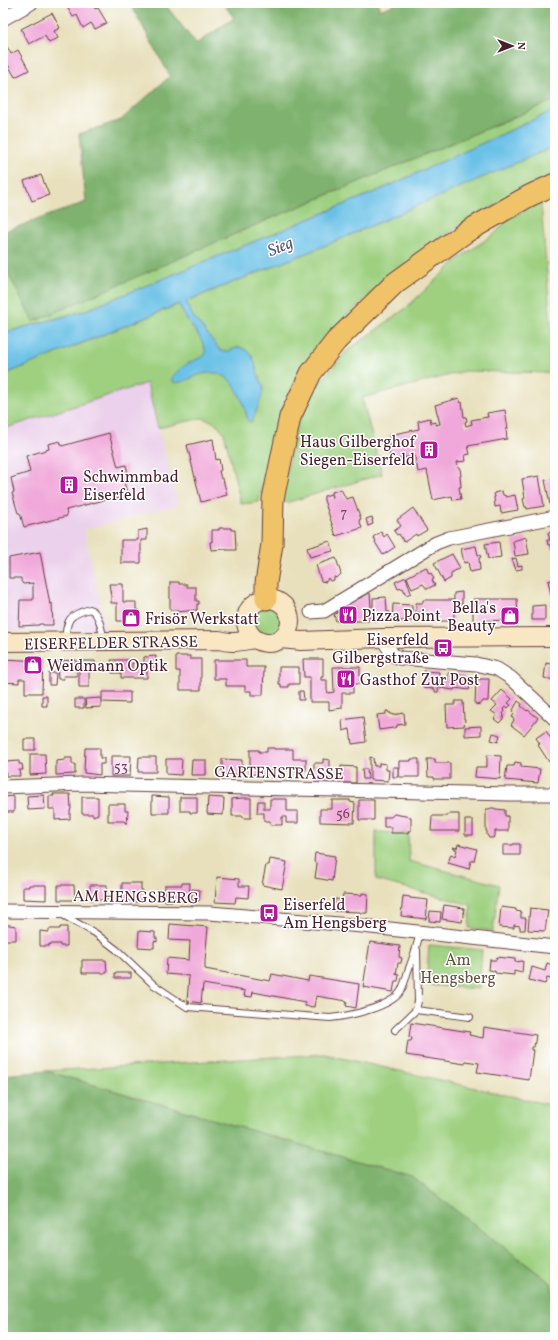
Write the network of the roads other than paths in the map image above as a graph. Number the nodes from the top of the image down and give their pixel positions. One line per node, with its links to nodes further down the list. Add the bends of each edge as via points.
1 (31, 3): 2 (street)
2 (3, 19)
3 (555, 184): 5 (highway, via 466,232 395,284 336,341 311,373 290,417 273,499 272,544 266,583)
4 (555, 517): 6 (street, via 449,538 436,543 324,611)
5 (272, 600): 7 (main road, EISERFELDER STRASSE, via 255,604); 8 (main road, EISERFELDER STRASSE, via 287,609)
6 (311, 612)
7 (246, 619): 11 (main road, via 247,627); 14 (main road, EISERFELDER STRASSE, via 233,632)
8 (290, 620): 12 (main road, via 290,627); 13 (main road, EISERFELDER STRASSE, via 317,635)
9 (382, 638): 10 (main road, EISERFELDER STRASSE); 13 (main road, EISERFELDER STRASSE); 18 (street, via 393,655 400,658 476,664 497,669)
10 (555, 638)
11 (255, 639): 12 (main road, EISERFELDER STRASSE, via 268,643); 14 (main road, EISERFELDER STRASSE, via 236,642)
12 (281, 639): 13 (main road, EISERFELDER STRASSE, via 301,642)
13 (336, 639)
14 (219, 640): 17 (main road, EISERFELDER STRASSE)
15 (3, 642): 16 (main road, EISERFELDER STRASSE)
16 (65, 642): 17 (main road, EISERFELDER STRASSE); 17 (lane, via 69,620 76,613 90,609 97,616)
17 (105, 642)
18 (555, 719)
19 (3, 787): 20 (street, GARTENSTRASSE, via 81,784)
20 (555, 794)
21 (3, 911): 22 (street, AM HENGSBERG)
22 (56, 912): 23 (street, AM HENGSBERG, via 210,914); 24 (lane, via 95,933 154,985 187,1007 330,1018 346,1017 388,1003 394,998 402,987)
23 (420, 932): 24 (lane); 25 (street, AM HENGSBERG)
24 (417, 946): 26 (lane)
25 (555, 947)
26 (416, 1010): 27 (lane); 28 (lane)
27 (470, 1017)
28 (395, 1030)

